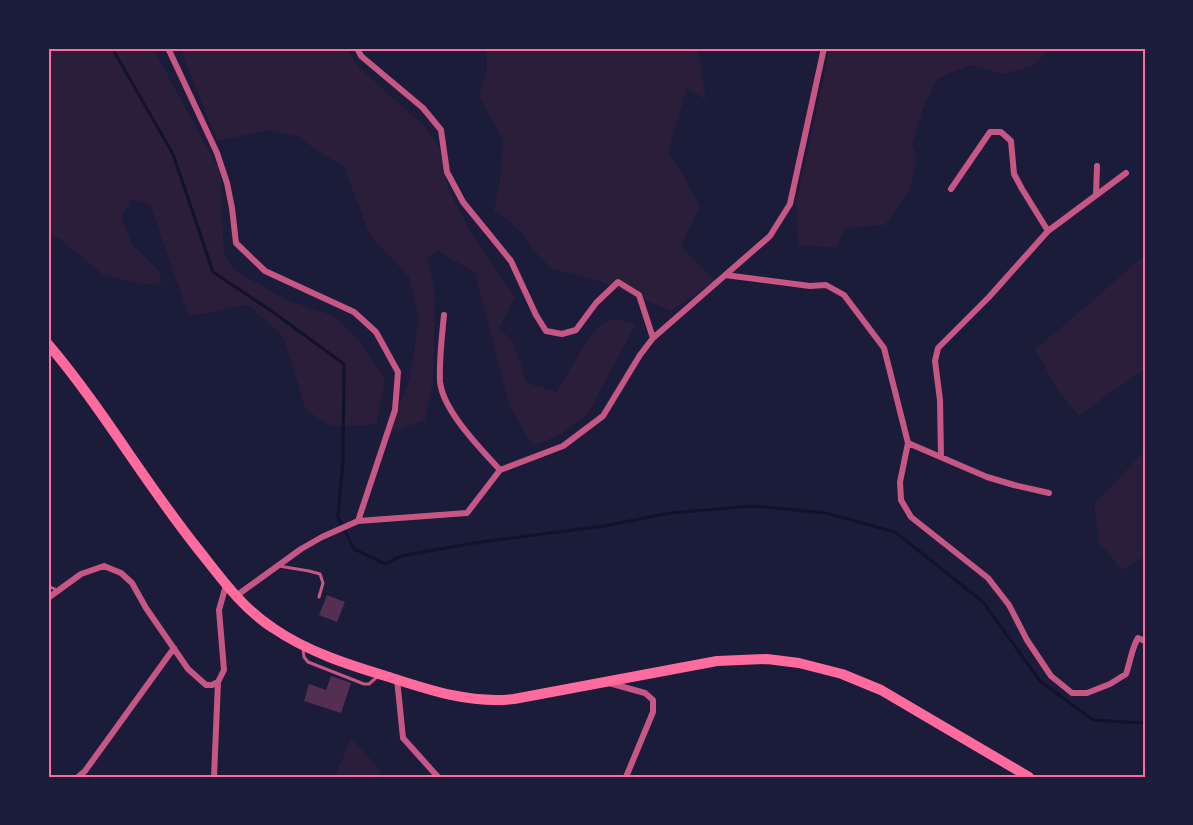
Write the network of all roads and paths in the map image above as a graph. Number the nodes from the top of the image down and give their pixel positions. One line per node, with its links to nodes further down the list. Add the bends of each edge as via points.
1 (168, 48): 17 (street, via 217,153 230,200 236,243 265,271 354,312 376,332 398,372 395,410)
2 (357, 48): 11 (street, via 361,56 423,108 441,130 447,172 464,202 511,261 546,331 562,334 576,330 618,282 639,295)
3 (824, 48): 9 (street, via 790,204 770,236)
4 (1097, 166): 7 (street)
5 (1126, 173): 7 (street)
6 (951, 189): 8 (street, via 990,132 1001,132 1011,141 1014,174)
7 (1096, 195): 8 (street)
8 (1048, 231): 14 (street, via 938,348 935,361)
9 (725, 275): 11 (street); 13 (street, via 826,285 844,295 884,348)
10 (444, 315): 15 (street, via 440,383 447,403 458,422)
11 (653, 338): 15 (street, via 603,416 563,446)
12 (48, 344): 19 (main road)
13 (908, 443): 14 (street); 25 (street, via 900,491 911,517 988,578 1052,676 1072,693 1088,693 1126,674 1133,645 1138,638)
14 (941, 457): 16 (street, via 987,477)
15 (500, 470): 17 (street, via 466,513)
16 (1049, 493)
17 (358, 521): 18 (street, via 322,537)
18 (277, 566): 22 (street); 23 (lane, via 320,574)
19 (226, 584): 22 (main road); 28 (street, via 219,610 224,670)
20 (48, 586): 21 (lane)
21 (59, 591): 24 (street); 26 (street, via 81,574 104,566 120,573 132,583)
22 (236, 596): 27 (main road, via 271,627 302,645)
23 (320, 597)
24 (48, 598)
25 (1145, 641)
26 (174, 648): 28 (street, via 188,669 206,685); 30 (street)
27 (396, 679): 29 (main road, via 461,697 492,701); 32 (street, via 403,738)
28 (218, 682): 31 (street)
29 (603, 682): 33 (street, via 645,693 653,700 653,712); 34 (main road, via 732,660 767,659 814,666 880,690)
30 (78, 777)
31 (214, 777)
32 (438, 777)
33 (626, 777)
34 (1029, 777)

